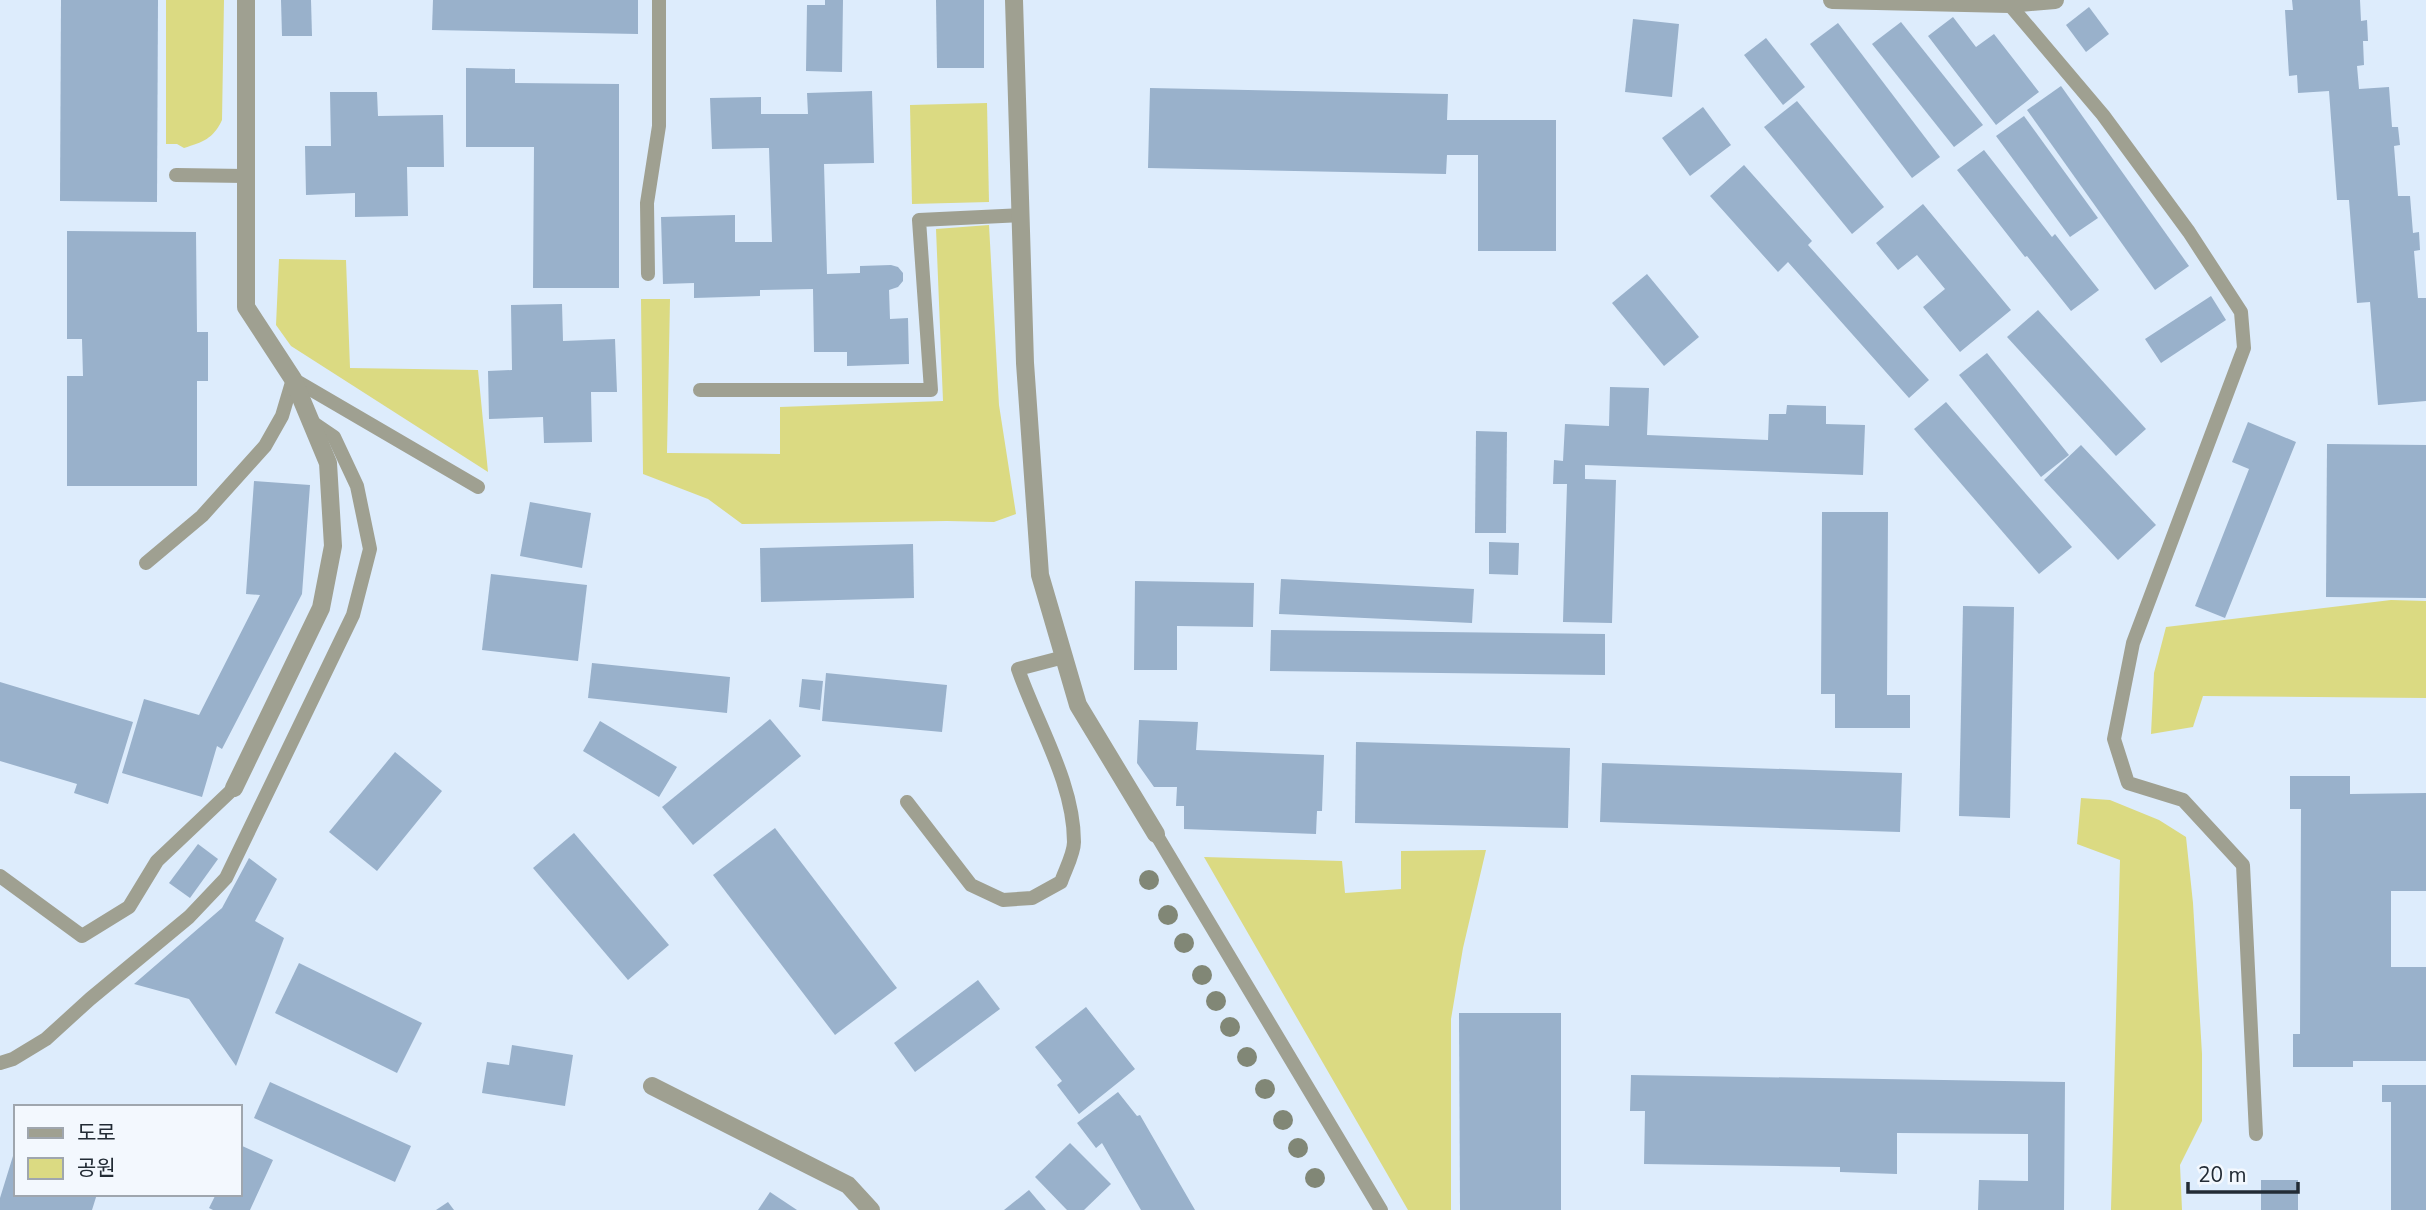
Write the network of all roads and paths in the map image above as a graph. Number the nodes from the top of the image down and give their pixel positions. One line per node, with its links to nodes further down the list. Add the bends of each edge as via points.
1 (246, 0): 8 (street)
2 (659, 0): 10 (lane, via 659,126 646,203)
3 (1014, 0): 9 (street)
4 (1832, 0): 6 (street)
5 (2055, 0): 6 (street)
6 (2009, 4): 23 (lane, via 2103,115 2241,312 2244,348 2133,643 2114,738 2129,783 2183,800 2243,865)
7 (176, 175): 8 (lane)
8 (245, 176): 11 (street, via 246,307)
9 (1021, 215): 12 (lane, via 919,220 931,390); 16 (street, via 1025,363 1040,575)
10 (648, 274)
11 (293, 379): 13 (street); 14 (lane); 15 (lane, via 282,416 265,446 202,516)
12 (700, 390)
13 (312, 422): 17 (street, via 328,463 333,546 321,608); 21 (lane, via 334,437 357,486 370,549 353,615 226,878 189,917 46,1039)
14 (478, 487)
15 (146, 563)
16 (1064, 657): 18 (lane, via 1018,669 1069,794 1074,844 1061,883 1032,898 1003,900 971,885); 19 (street, via 1078,705)
17 (233, 788): 20 (lane, via 157,861 129,907 82,936)
18 (907, 802)
19 (1156, 834): 25 (lane)
20 (0, 876)
21 (0, 1063)
22 (652, 1086): 24 (street, via 848,1185)
23 (2256, 1134)
24 (871, 1210)
25 (1381, 1210)

